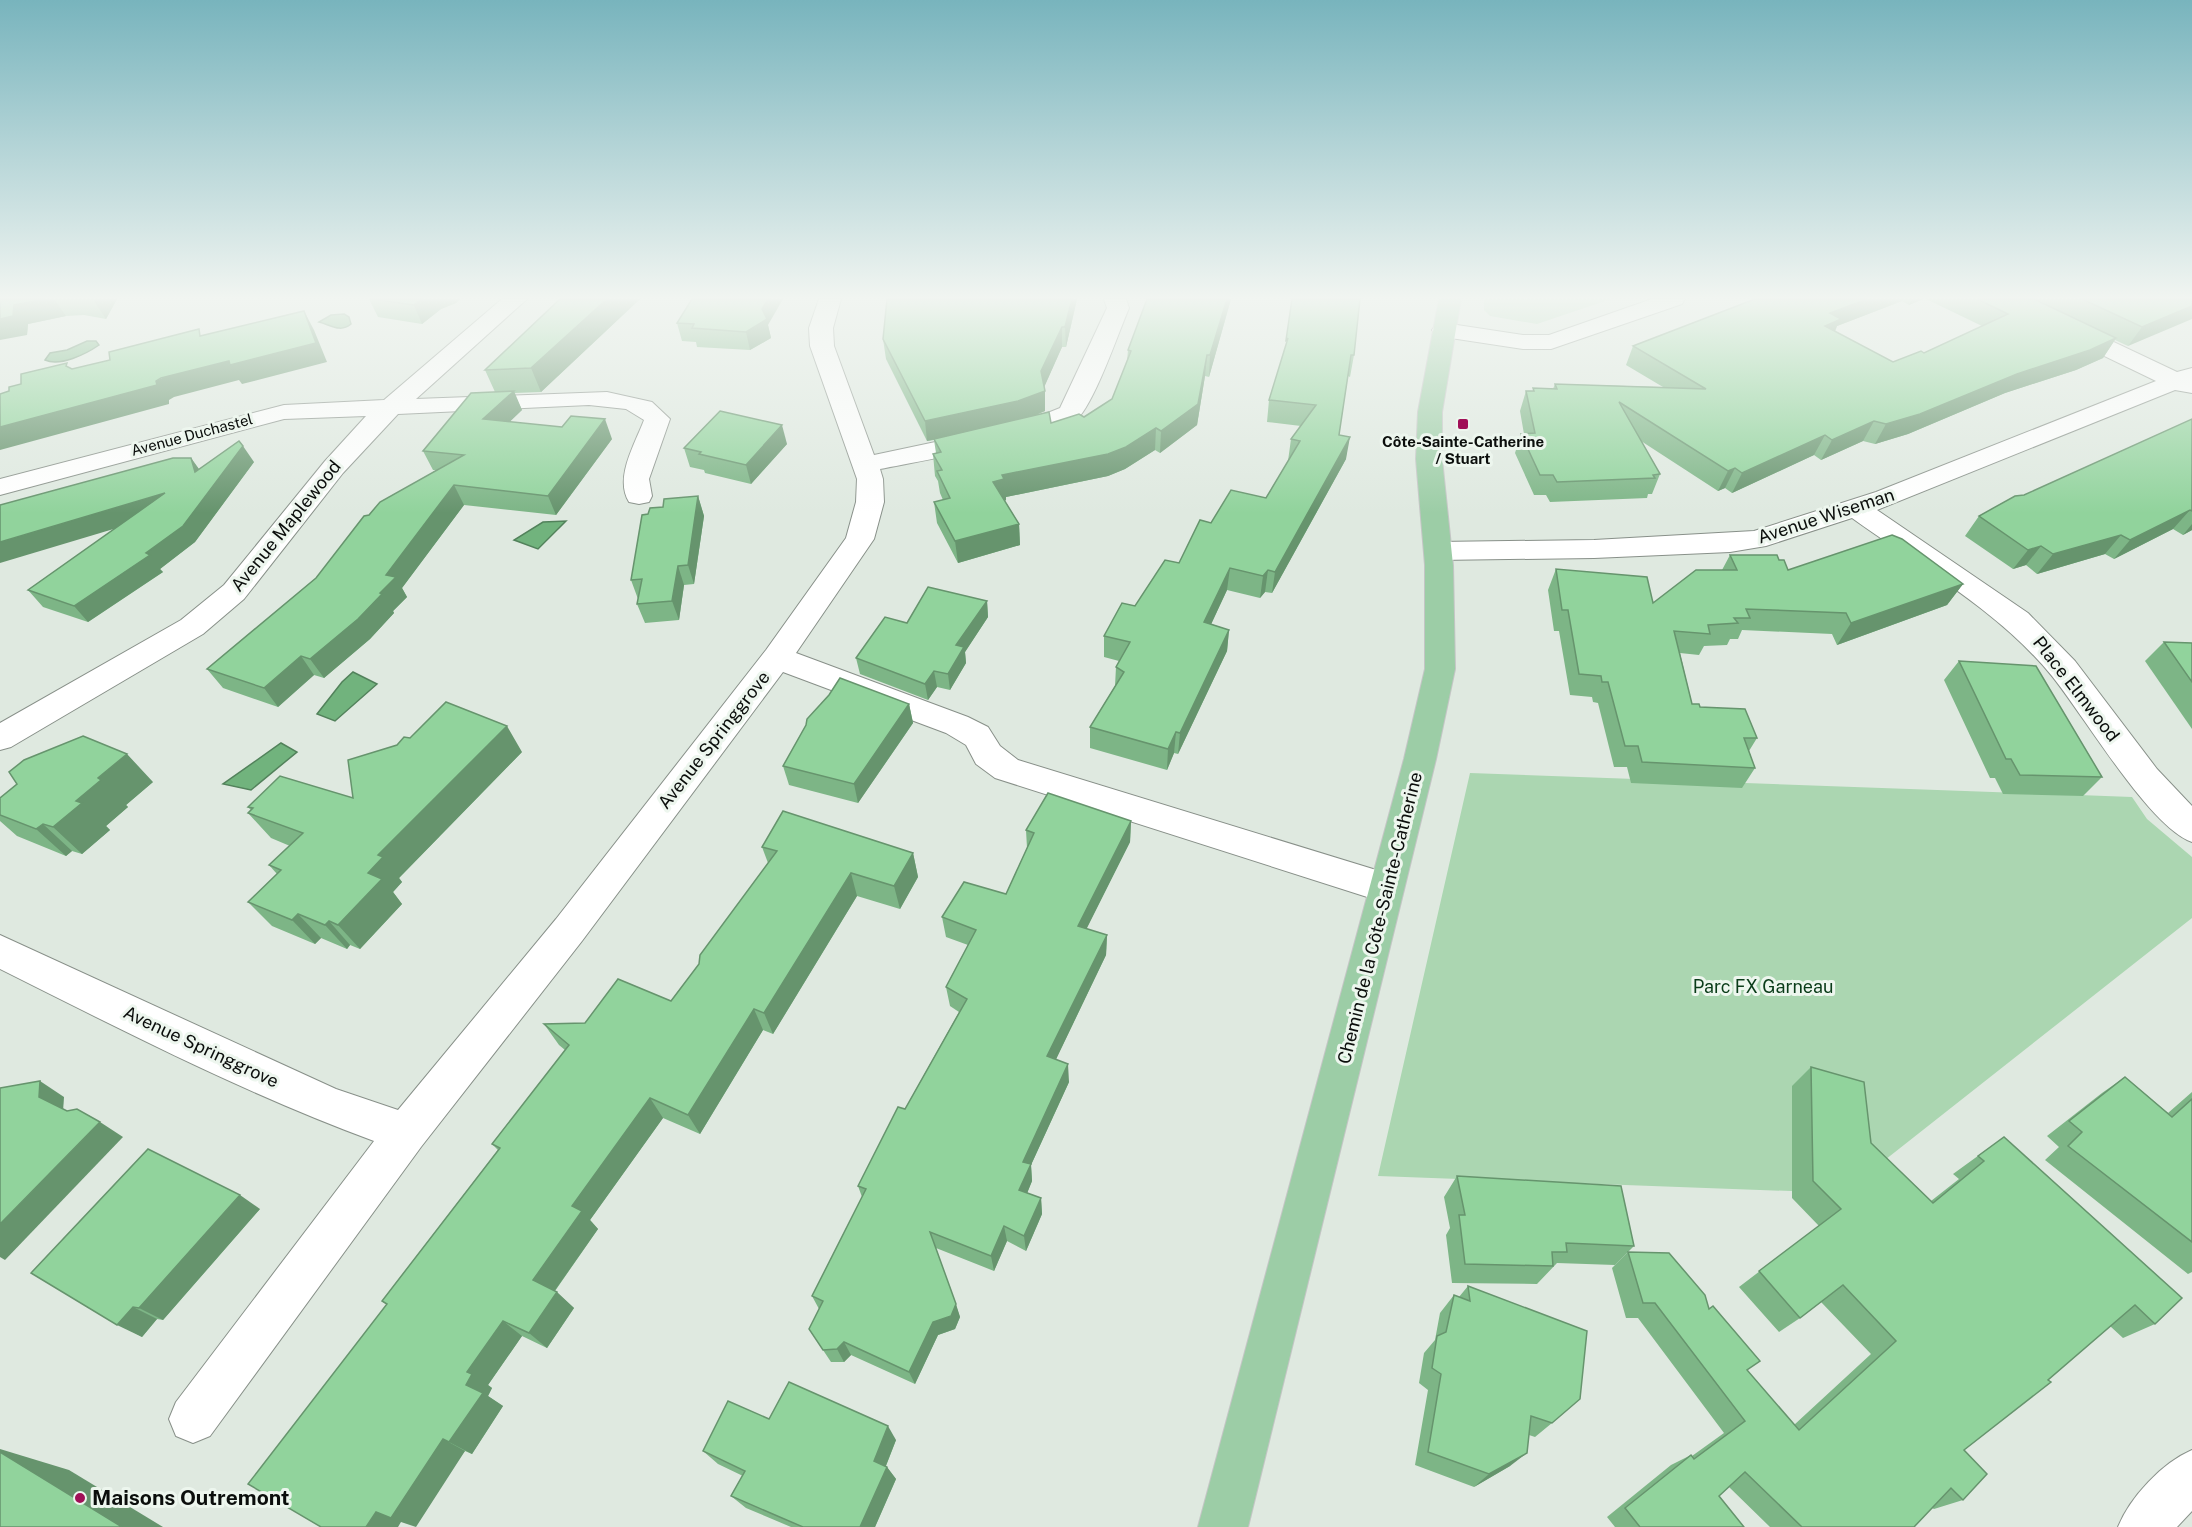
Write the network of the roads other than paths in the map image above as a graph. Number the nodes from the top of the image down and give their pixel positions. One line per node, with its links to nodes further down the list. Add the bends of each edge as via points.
1 (432, 370): 7 (street, Avenue Maplewood)
2 (831, 370): 8 (street, Avenue Springgrove)
3 (1090, 370): 8 (street, via 1069,413 1054,421)
4 (1437, 370): 12 (main road, Chemin de la Côte-Sainte-Catherine, via 1430,412 1429,459)
5 (2160, 370): 6 (street)
6 (2186, 382): 11 (street, Avenue Wiseman)
7 (388, 408): 9 (street, Avenue Duchastel, via 306,410 260,417); 10 (street, Avenue Duchastel, via 589,398 639,406 657,419 636,479); 14 (street, Avenue Maplewood, via 334,467 234,592 192,627)
8 (867, 464): 13 (street, Avenue Springgrove, via 870,502 860,538)
9 (0, 487)
10 (639, 496)
11 (1855, 508): 12 (street, Avenue Wiseman, via 1783,532 1730,543); 15 (street, Place Elmwood, via 2039,639 2140,771)
12 (1438, 551): 16 (main road, Chemin de la Côte-Sainte-Catherine, via 1440,669)
13 (777, 658): 16 (street, via 957,725 977,736 988,755 1007,769); 18 (street, Avenue Springgrove, via 569,930)
14 (0, 738)
15 (2192, 828)
16 (1386, 888): 21 (main road, Chemin de la Côte-Sainte-Catherine)
17 (0, 951): 18 (street, Avenue Springgrove, via 318,1101)
18 (406, 1133): 19 (street, Avenue Springgrove)
19 (193, 1419)
20 (2192, 1475): 22 (street)
21 (1223, 1527)
22 (2143, 1527)

